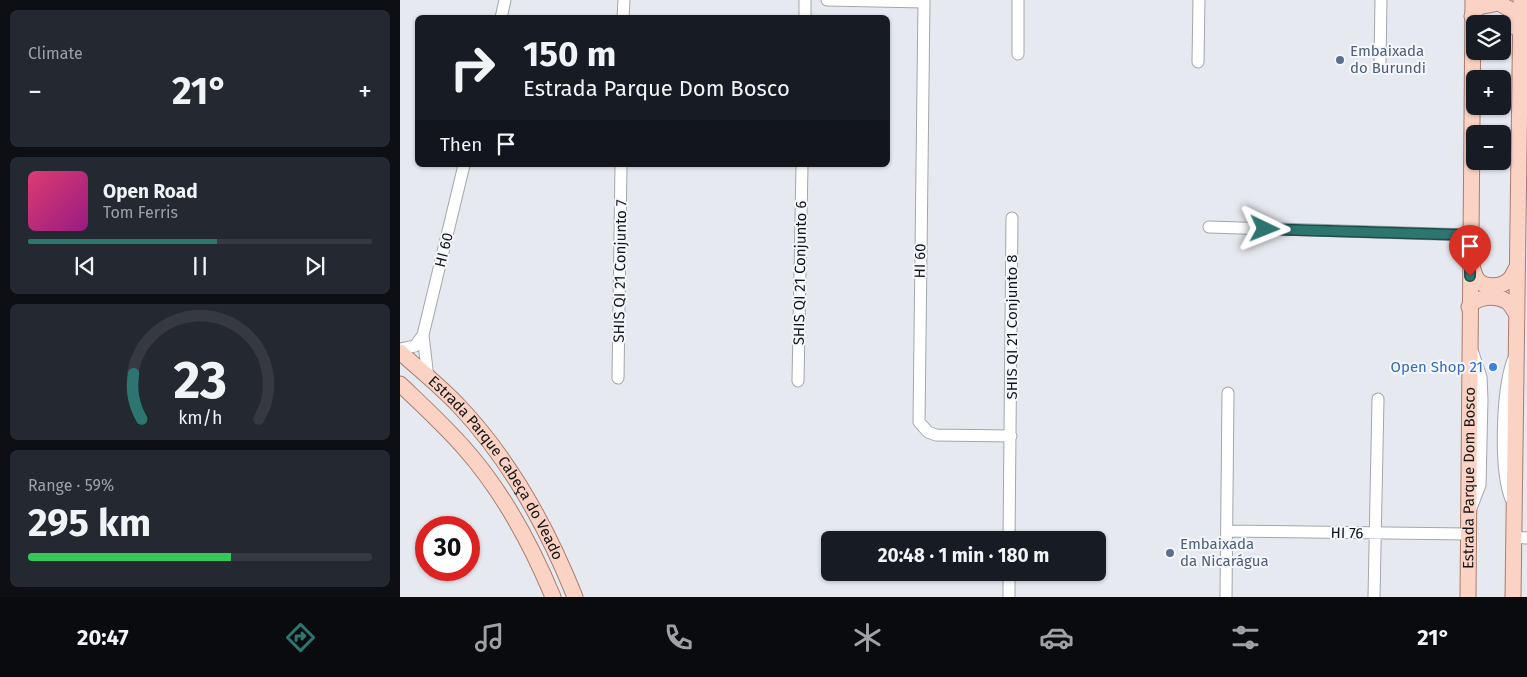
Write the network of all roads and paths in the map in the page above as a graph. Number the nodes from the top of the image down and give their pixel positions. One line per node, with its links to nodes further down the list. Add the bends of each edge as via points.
1 (505, 0): 11 (street)
2 (624, 0): 12 (street)
3 (805, 0): 13 (street)
4 (827, 0): 10 (street, HI 60)
5 (1018, 0): 17 (street)
6 (1199, 0): 19 (street)
7 (1381, 0): 20 (street)
8 (1473, 0): 14 (main road, Estrada Parque Dom Bosco)
9 (1521, 0): 16 (main road)
10 (924, 1): 40 (street, HI 60, via 919,422 936,435)
11 (501, 15)
12 (624, 15)
13 (805, 15)
14 (1472, 15)
15 (1472, 15): 16 (main road, via 1482,5 1506,5 1513,14)
16 (1519, 50): 21 (main road)
17 (1018, 54)
18 (1472, 60): 27 (main road, Estrada Parque Dom Bosco)
19 (1198, 62)
20 (1380, 62)
21 (1523, 132): 28 (main road)
22 (464, 167): 31 (street, HI 60)
23 (621, 167): 35 (street, SHIS QI 21 Conjunto 7)
24 (802, 167): 36 (street, SHIS QI 21 Conjunto 6)
25 (1012, 218): 40 (street, SHIS QI 21 Conjunto 8)
26 (1209, 227): 27 (street)
27 (1470, 240): 28 (main road, via 1471,264 1476,278 1483,284 1504,284); 29 (main road, Estrada Parque Dom Bosco)
28 (1516, 269): 30 (main road)
29 (1469, 307): 30 (main road, via 1479,299 1498,298 1507,301); 44 (main road, Estrada Parque Dom Bosco)
30 (1516, 313): 32 (main road)
31 (423, 335): 33 (street, via 414,346); 34 (street, HI 60)
32 (1520, 338): 45 (main road, via 1515,508)
33 (400, 350): 34 (main road, Estrada Parque Cabeça do Veado)
34 (428, 378): 48 (main road, Estrada Parque Cabeça do Veado, via 492,444 513,474 542,525)
35 (618, 378)
36 (798, 381)
37 (400, 384): 47 (main road, Estrada Parque Cabeça do Veado, via 465,450 488,480 509,510)
38 (1228, 393): 42 (street)
39 (1378, 399): 43 (street)
40 (1011, 436): 41 (street, SHIS QI 21 Conjunto 8)
41 (1009, 531)
42 (1227, 531): 43 (street, HI 76); 50 (street)
43 (1375, 533): 44 (street, HI 76); 51 (street)
44 (1467, 534): 52 (main road, Estrada Parque Dom Bosco)
45 (1520, 537): 53 (main road)
46 (1009, 581): 49 (street)
47 (553, 597)
48 (575, 597)
49 (1009, 597)
50 (1226, 597)
51 (1374, 597)
52 (1468, 597)
53 (1513, 597)

